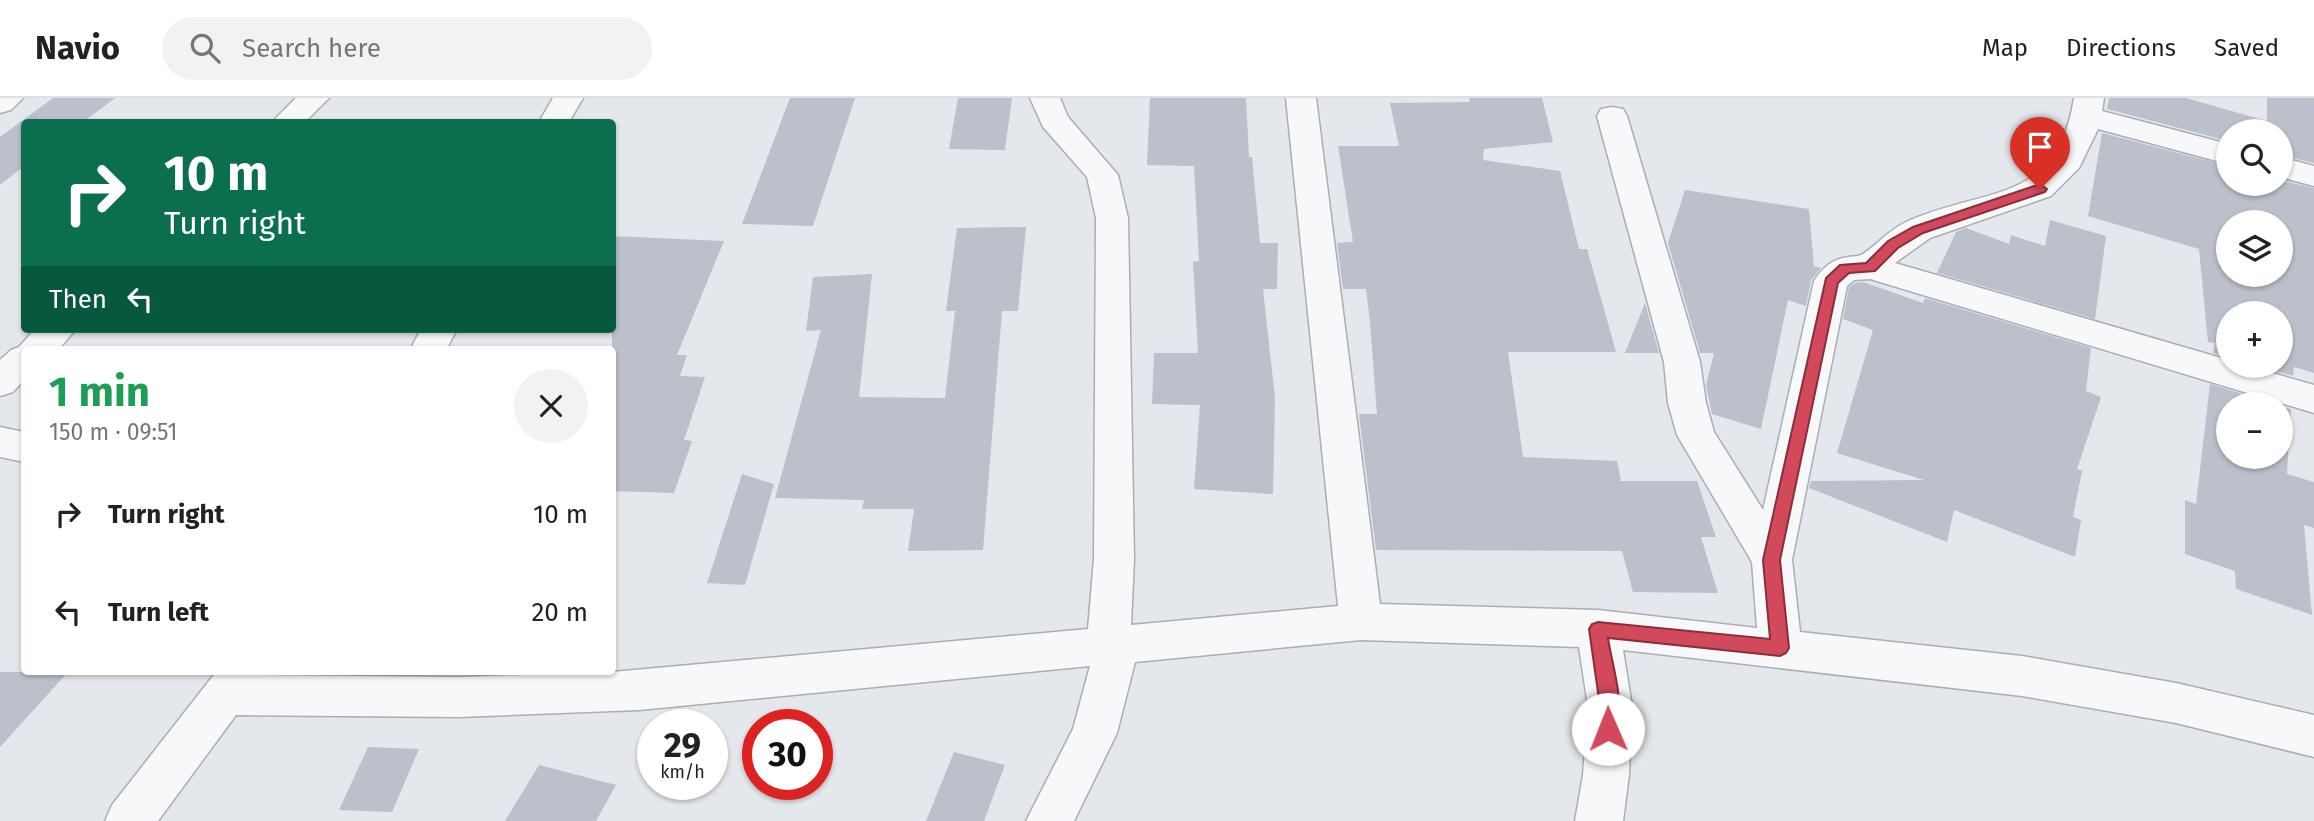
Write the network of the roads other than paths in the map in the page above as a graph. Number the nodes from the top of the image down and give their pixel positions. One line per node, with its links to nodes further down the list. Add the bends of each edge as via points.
1 (8, 98): 6 (street)
2 (314, 98): 9 (street)
3 (568, 98): 10 (street)
4 (1045, 98): 25 (street, via 1054,120 1102,175 1112,218)
5 (1301, 98): 23 (street)
6 (0, 104)
7 (2088, 107): 11 (street); 14 (street, via 2067,166 2056,178 2040,189 1918,230)
8 (1612, 116): 22 (street, via 1682,362 1696,435)
9 (290, 119)
10 (556, 119)
11 (2216, 149)
12 (2293, 170): 13 (street)
13 (2314, 176)
14 (1870, 267): 19 (street); 22 (street, via 1845,269 1831,281)
15 (54, 333): 16 (street)
16 (39, 346)
17 (21, 362): 18 (street)
18 (0, 382)
19 (2314, 399)
20 (0, 442): 21 (street)
21 (21, 446)
22 (1772, 560): 26 (street)
23 (1361, 622): 24 (street); 25 (street)
24 (1598, 629): 26 (street); 31 (street, via 1610,706)
25 (1113, 645): 27 (street, via 639,690 459,697); 30 (street, via 1094,733)
26 (1780, 648): 28 (street, via 2022,676 2176,703)
27 (234, 683): 29 (street)
28 (2314, 736)
29 (129, 821)
30 (1050, 821)
31 (1599, 821)

